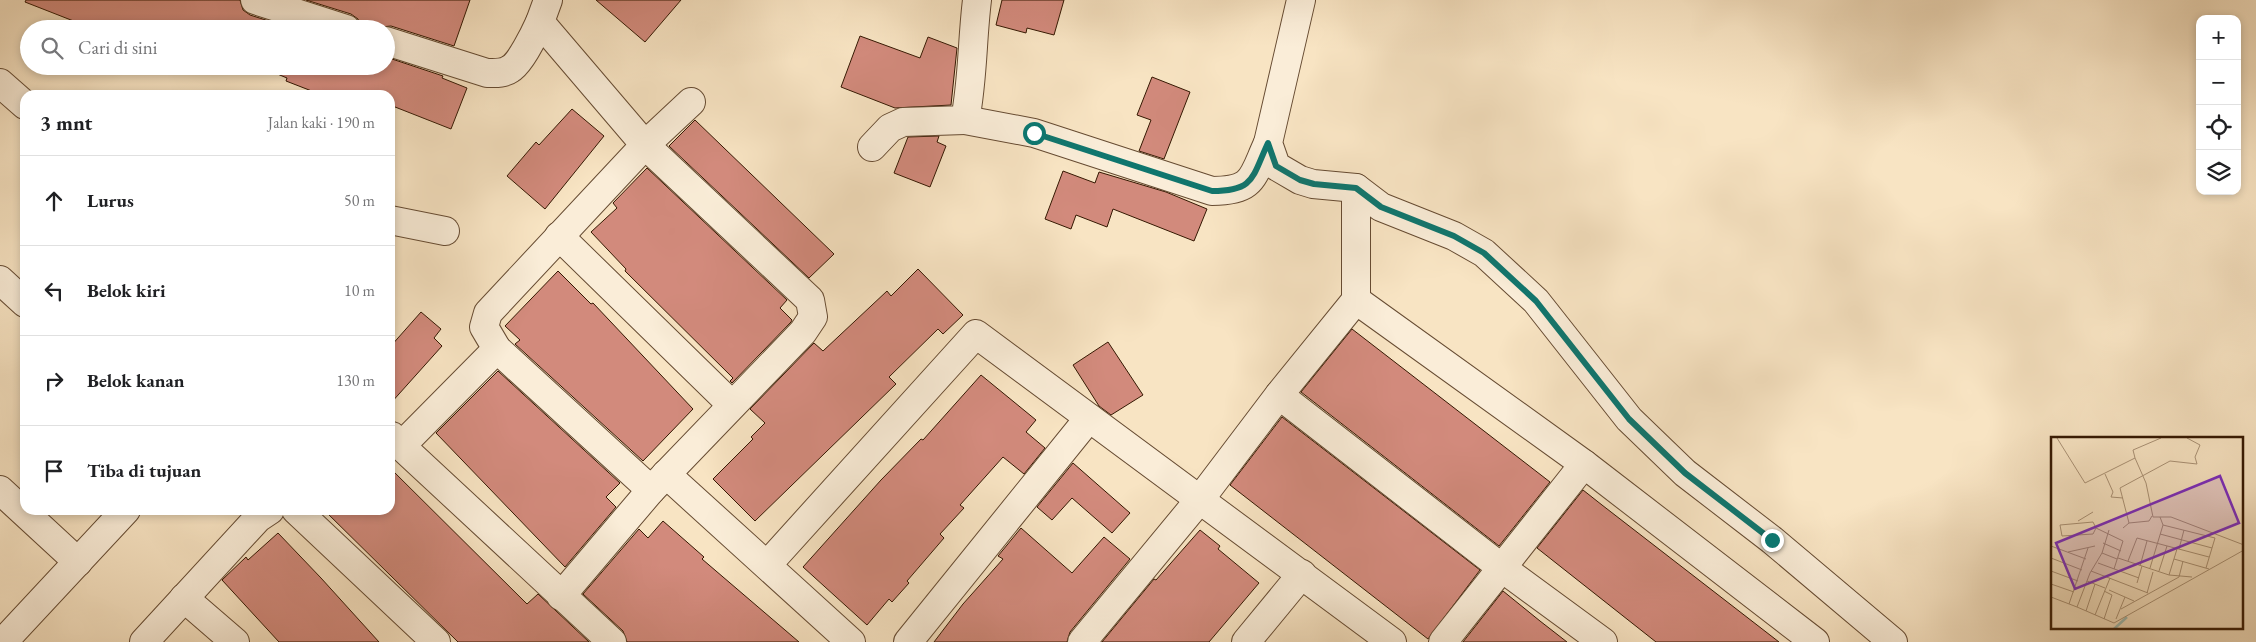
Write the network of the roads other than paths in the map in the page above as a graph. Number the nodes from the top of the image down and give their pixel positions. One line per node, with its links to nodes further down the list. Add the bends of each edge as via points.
1 (255, 0): 5 (street)
2 (977, 0): 10 (street)
3 (1301, 0): 11 (street)
4 (544, 11): 6 (street, via 530,43 512,69 502,73 487,73); 12 (street)
5 (318, 20)
6 (395, 44)
7 (0, 83): 8 (street)
8 (20, 101)
9 (691, 102): 12 (street)
10 (965, 120): 11 (street, via 1034,133 1212,191 1233,191 1250,183); 13 (street, via 903,122 890,128)
11 (1268, 143): 14 (street, via 1276,166 1300,180)
12 (646, 145): 17 (street); 23 (street, via 810,300 813,317 803,332)
13 (872, 147)
14 (1356, 188): 20 (street); 54 (street, via 1381,207 1454,236 1484,253 1536,301 1629,419 1685,473 1772,540)
15 (395, 221): 16 (street)
16 (445, 231)
17 (559, 236): 21 (street, via 488,313 484,327); 23 (street)
18 (0, 280): 19 (street)
19 (20, 298)
20 (1356, 300): 22 (street); 26 (street)
21 (498, 349): 25 (street); 27 (street)
22 (1278, 396): 29 (street); 37 (street)
23 (732, 404): 27 (street)
24 (1089, 418): 29 (street); 36 (street, via 976,334); 47 (street)
25 (396, 441): 39 (street)
26 (1584, 464): 37 (street); 53 (street)
27 (658, 482): 36 (street); 39 (street)
28 (0, 490): 30 (street)
29 (1201, 498): 38 (street); 48 (street)
30 (20, 508)
31 (27, 515): 35 (street)
32 (121, 515): 35 (street)
33 (262, 515): 40 (street)
34 (301, 515): 44 (street)
35 (78, 562): 41 (street)
36 (767, 564): 46 (street)
37 (1502, 568): 51 (street); 52 (street)
38 (1302, 574): 49 (street); 50 (street)
39 (561, 596): 45 (street)
40 (184, 598): 42 (street); 43 (street)
41 (3, 642)
42 (144, 642)
43 (235, 642)
44 (436, 642)
45 (612, 642)
46 (851, 642)
47 (908, 642)
48 (1082, 642)
49 (1246, 642)
50 (1392, 642)
51 (1444, 642)
52 (1603, 642)
53 (1815, 642)
54 (1893, 642)

